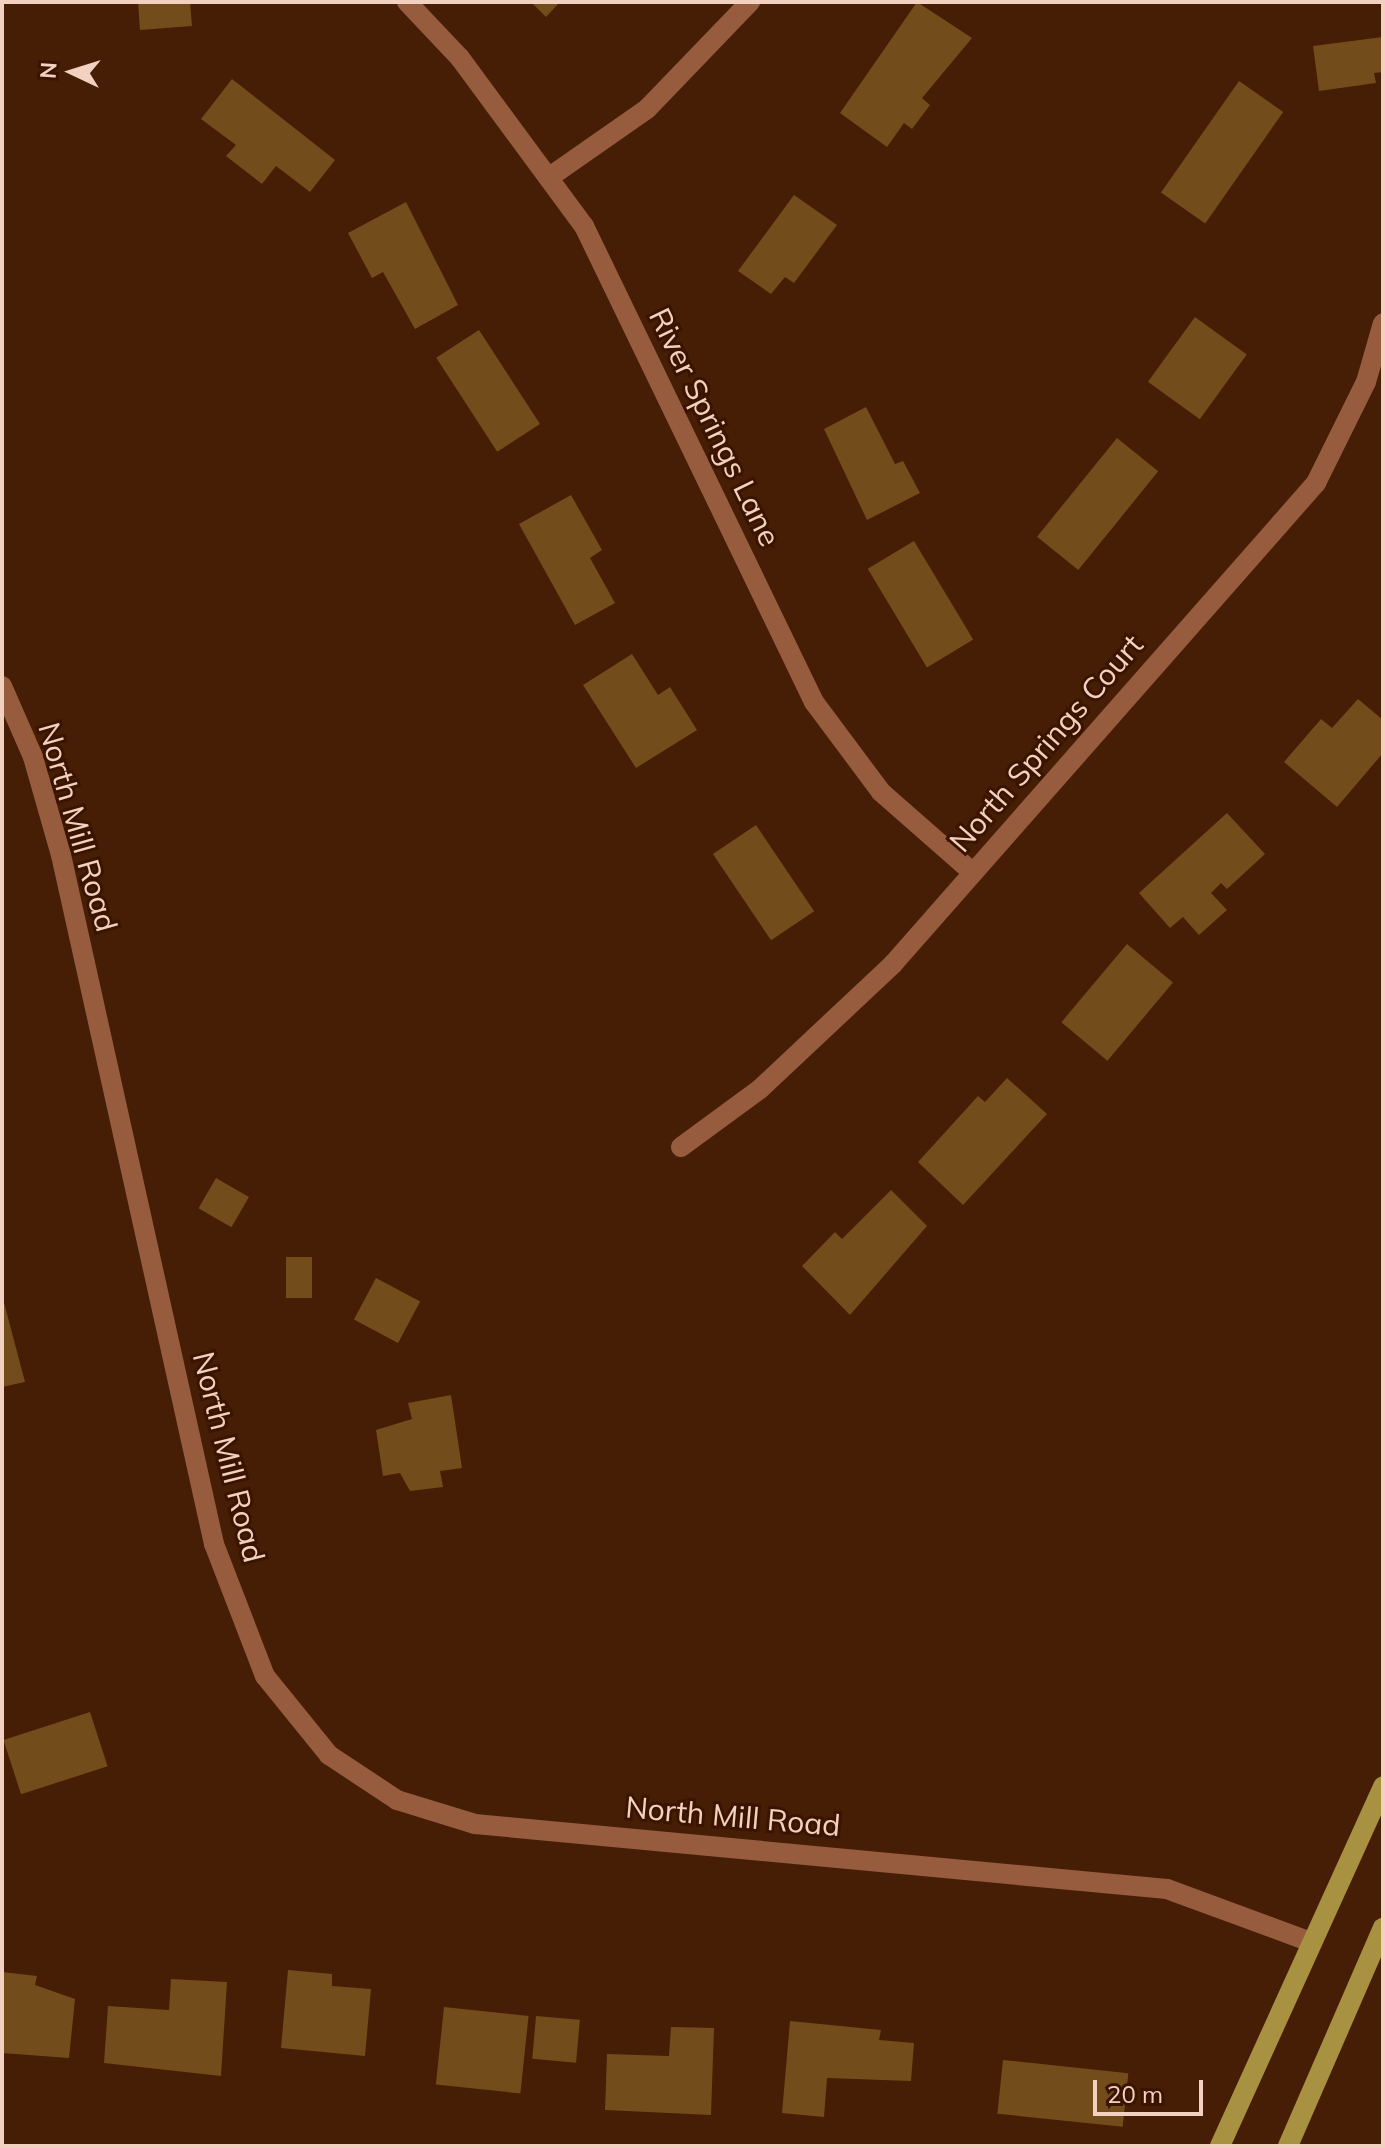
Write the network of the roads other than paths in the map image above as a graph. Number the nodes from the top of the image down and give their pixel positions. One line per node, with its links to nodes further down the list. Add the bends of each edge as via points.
1 (407, 2): 3 (street, River Springs Lane)
2 (750, 2): 3 (street, via 647,109)
3 (551, 176): 6 (street, River Springs Lane, via 584,226 814,702 881,792)
4 (1383, 323): 6 (street, North Springs Court, via 1366,382 1316,483)
5 (2, 686): 10 (street, North Mill Road, via 33,757 61,855 214,1544 265,1676 329,1755 397,1800 475,1824 1167,1889)
6 (972, 872): 7 (street, North Springs Court, via 831,1028)
7 (681, 1147)
8 (1383, 1786): 10 (main road)
9 (1383, 1928): 12 (main road)
10 (1308, 1941): 11 (main road)
11 (1220, 2146)
12 (1288, 2146)

